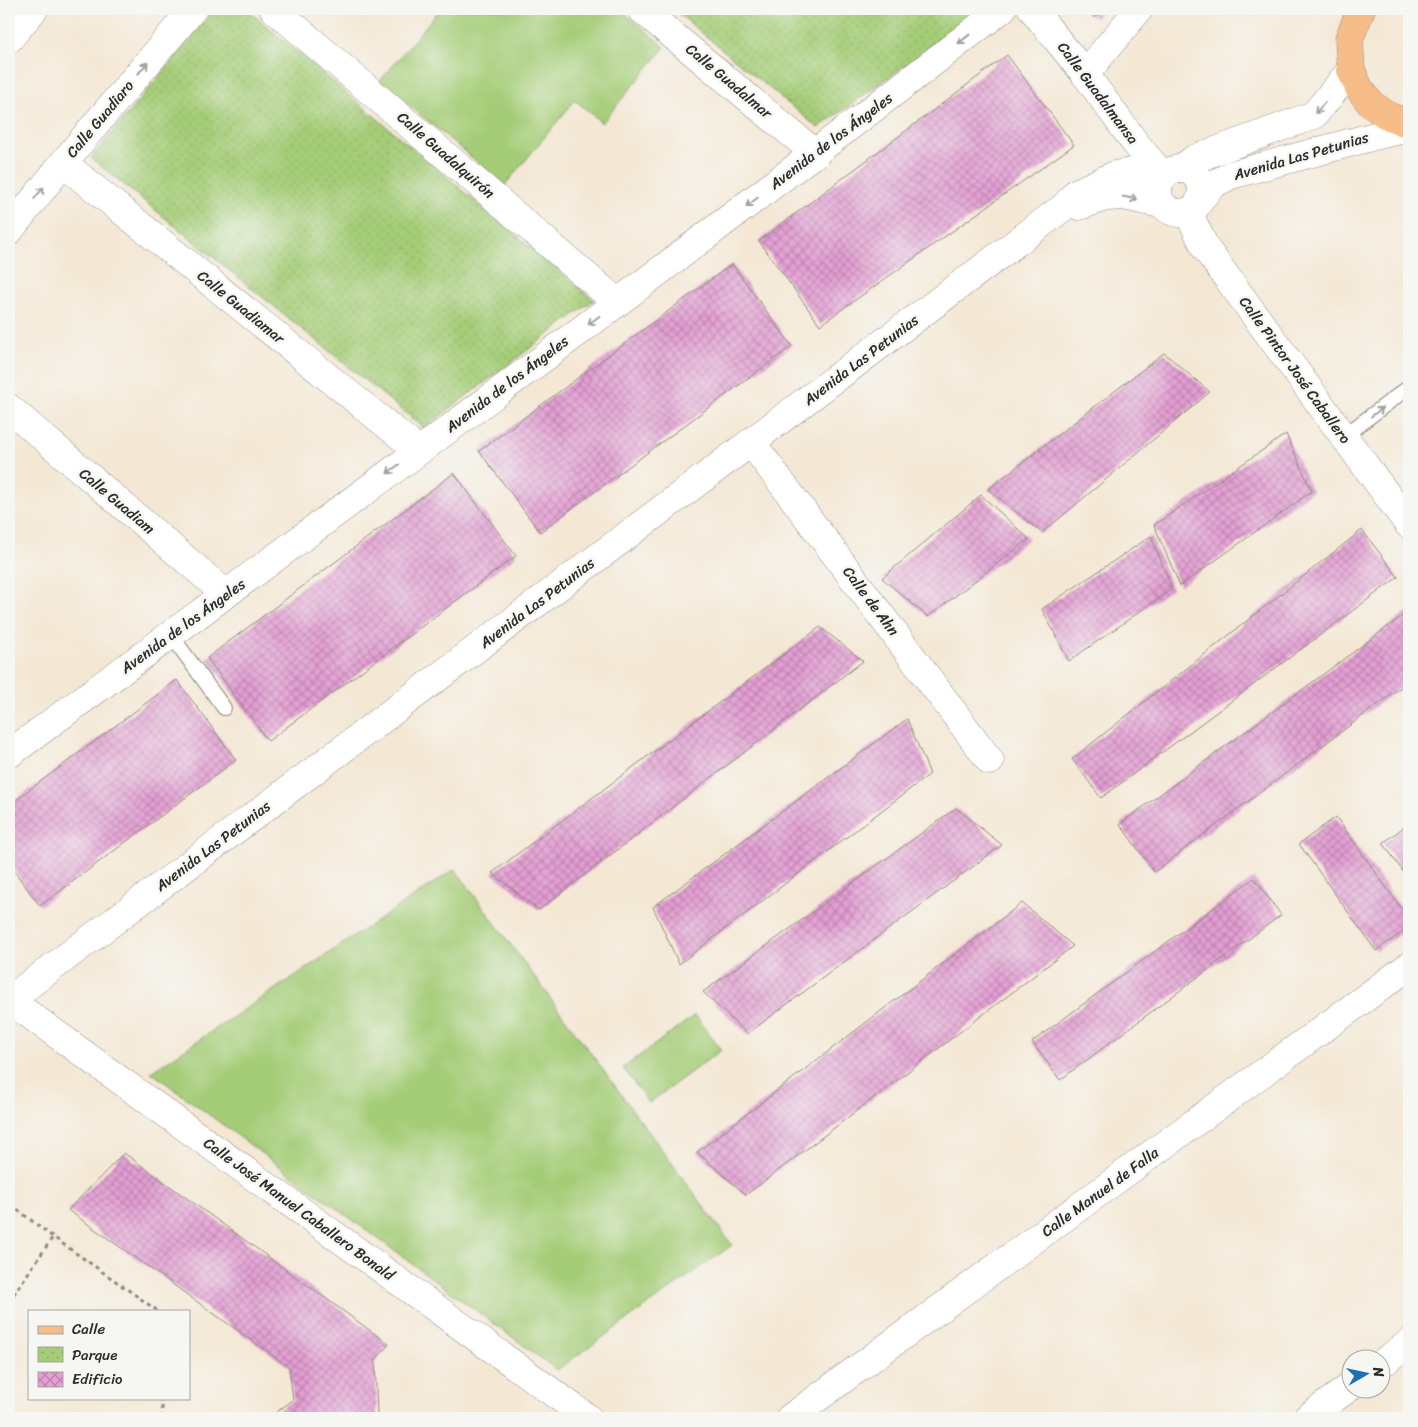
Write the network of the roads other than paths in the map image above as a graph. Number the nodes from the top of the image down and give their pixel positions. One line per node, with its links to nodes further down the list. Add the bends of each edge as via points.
1 (34, 9): 9 (street)
2 (193, 9): 15 (street, Calle Guadiaro, one-way to 2)
3 (274, 9): 19 (street, Calle Guadalquirón)
4 (641, 9): 14 (street, Calle Guadalmar)
5 (1002, 9): 14 (street, Avenida de los Ángeles, one-way to 14)
6 (1032, 9): 11 (street, Calle Guadalmansa)
7 (1139, 9): 11 (street)
8 (1361, 9): 10 (main road, via 1350,39)
9 (9, 39)
10 (1351, 70): 12 (main road, via 1371,104 1388,116); 16 (street, Avenida Las Petunias, one-way to 16, via 1314,115 1194,158)
11 (1085, 74): 16 (street, Calle Guadalmansa)
12 (1409, 124)
13 (1409, 128): 17 (street, Avenida Las Petunias, via 1231,175 1214,184)
14 (816, 154): 19 (street, Avenida de los Ángeles, one-way to 19)
15 (63, 163): 18 (street, Calle Guadiaro, one-way to 15); 24 (street, Calle Guadiamar)
16 (1167, 182): 17 (street, via 1168,211 1178,214); 17 (street, via 1191,172 1202,188); 23 (street, Avenida Las Petunias, via 1131,172 1116,175 1076,194 1065,206)
17 (1194, 205): 22 (street, Calle Pintor José Caballero, via 1206,249)
18 (9, 231)
19 (617, 302): 24 (street, Avenida de los Ángeles, one-way to 24)
20 (1409, 387): 22 (lane, one-way to 20)
21 (9, 408): 26 (street, Calle Guadiam)
22 (1344, 436): 25 (street, Calle Pintor José Caballero)
23 (751, 442): 30 (street, Calle de Ahn); 32 (street, Avenida Las Petunias)
24 (418, 450): 26 (street, Avenida de los Ángeles, one-way to 26)
25 (1409, 525)
26 (226, 594): 27 (street, Avenida de los Ángeles)
27 (171, 635): 28 (lane); 29 (street, Avenida de los Ángeles)
28 (224, 708)
29 (13, 743)
30 (990, 761)
31 (1409, 966): 37 (street, Calle Manuel de Falla)
32 (9, 1000): 36 (street, Calle José Manuel Caballero Bonald)
33 (1409, 1344): 34 (street)
34 (1390, 1358)
35 (1340, 1394): 38 (street)
36 (588, 1418)
37 (790, 1418)
38 (1308, 1418)

